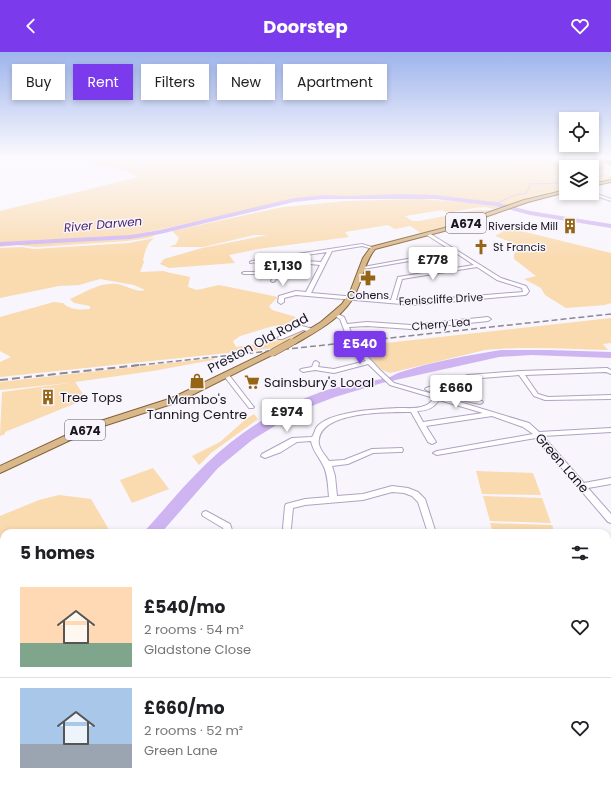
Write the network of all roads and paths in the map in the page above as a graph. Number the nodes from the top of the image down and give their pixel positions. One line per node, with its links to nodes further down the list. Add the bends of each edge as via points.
1 (559, 193): 5 (main road, A674)
2 (611, 194): 3 (street)
3 (601, 196): 4 (street)
4 (611, 200)
5 (428, 234): 6 (main road, A674); 8 (street)
6 (373, 248): 7 (street, via 362,245); 14 (main road, Preston Old Road / A674, via 366,257)
7 (330, 250): 9 (street); 12 (street)
8 (456, 252): 13 (street); 14 (street)
9 (277, 258): 10 (street); 11 (street)
10 (252, 262)
11 (281, 262): 12 (street); 16 (street)
12 (323, 264): 18 (street)
13 (477, 266): 21 (street, via 400,278); 21 (street, Feniscliffe Drive, via 499,279 524,287 525,293 413,303)
14 (363, 268): 19 (main road, Preston Old Road / A674)
15 (243, 273): 16 (street)
16 (278, 274): 17 (street)
17 (273, 280)
18 (308, 293): 19 (street, Feniscliffe Drive); 20 (street, Feniscliffe Drive, via 284,296)
19 (350, 298): 21 (street, Feniscliffe Drive); 22 (main road, Preston Old Road / A674)
20 (281, 302)
21 (393, 302)
22 (334, 314): 24 (street, via 342,318); 25 (main road, Preston Old Road / A674)
23 (488, 319): 24 (street, Cherry Lea, via 411,327 367,324)
24 (346, 326): 27 (street, bridge, via 354,345)
25 (311, 330): 26 (street, via 302,328); 31 (main road, Preston Old Road / A674, bridge)
26 (280, 338)
27 (370, 362): 28 (street, via 334,371 315,365); 34 (street, Green Lane, via 390,383)
28 (303, 370)
29 (611, 372): 30 (street, via 607,370)
30 (521, 373): 32 (street, via 468,377); 35 (street, via 536,395 547,399)
31 (227, 376): 37 (street); 49 (main road, Preston Old Road / A674, via 175,400 83,430)
32 (437, 387): 33 (street); 36 (street, via 453,397)
33 (428, 389)
34 (438, 397): 38 (street, via 425,409); 39 (street, Green Lane)
35 (610, 398)
36 (480, 402)
37 (251, 407)
38 (413, 410): 40 (street); 43 (street, via 344,416 326,424)
39 (493, 414): 40 (street); 42 (street, Green Lane, via 526,425)
40 (422, 424): 44 (street)
41 (611, 430): 42 (street)
42 (537, 434): 46 (street); 51 (street, Green Lane)
43 (315, 439): 47 (street, via 295,440); 48 (street)
44 (432, 442)
45 (399, 450): 48 (street, via 372,451 344,462)
46 (437, 453)
47 (264, 456)
48 (327, 464): 52 (street)
49 (0, 470)
50 (611, 481): 51 (street)
51 (582, 486): 54 (street, Green Lane)
52 (333, 500): 55 (street, via 289,506); 57 (street, via 363,497 392,489 410,492 422,501)
53 (206, 514): 56 (street)
54 (611, 520)
55 (287, 528)
56 (228, 529)
57 (431, 529)

